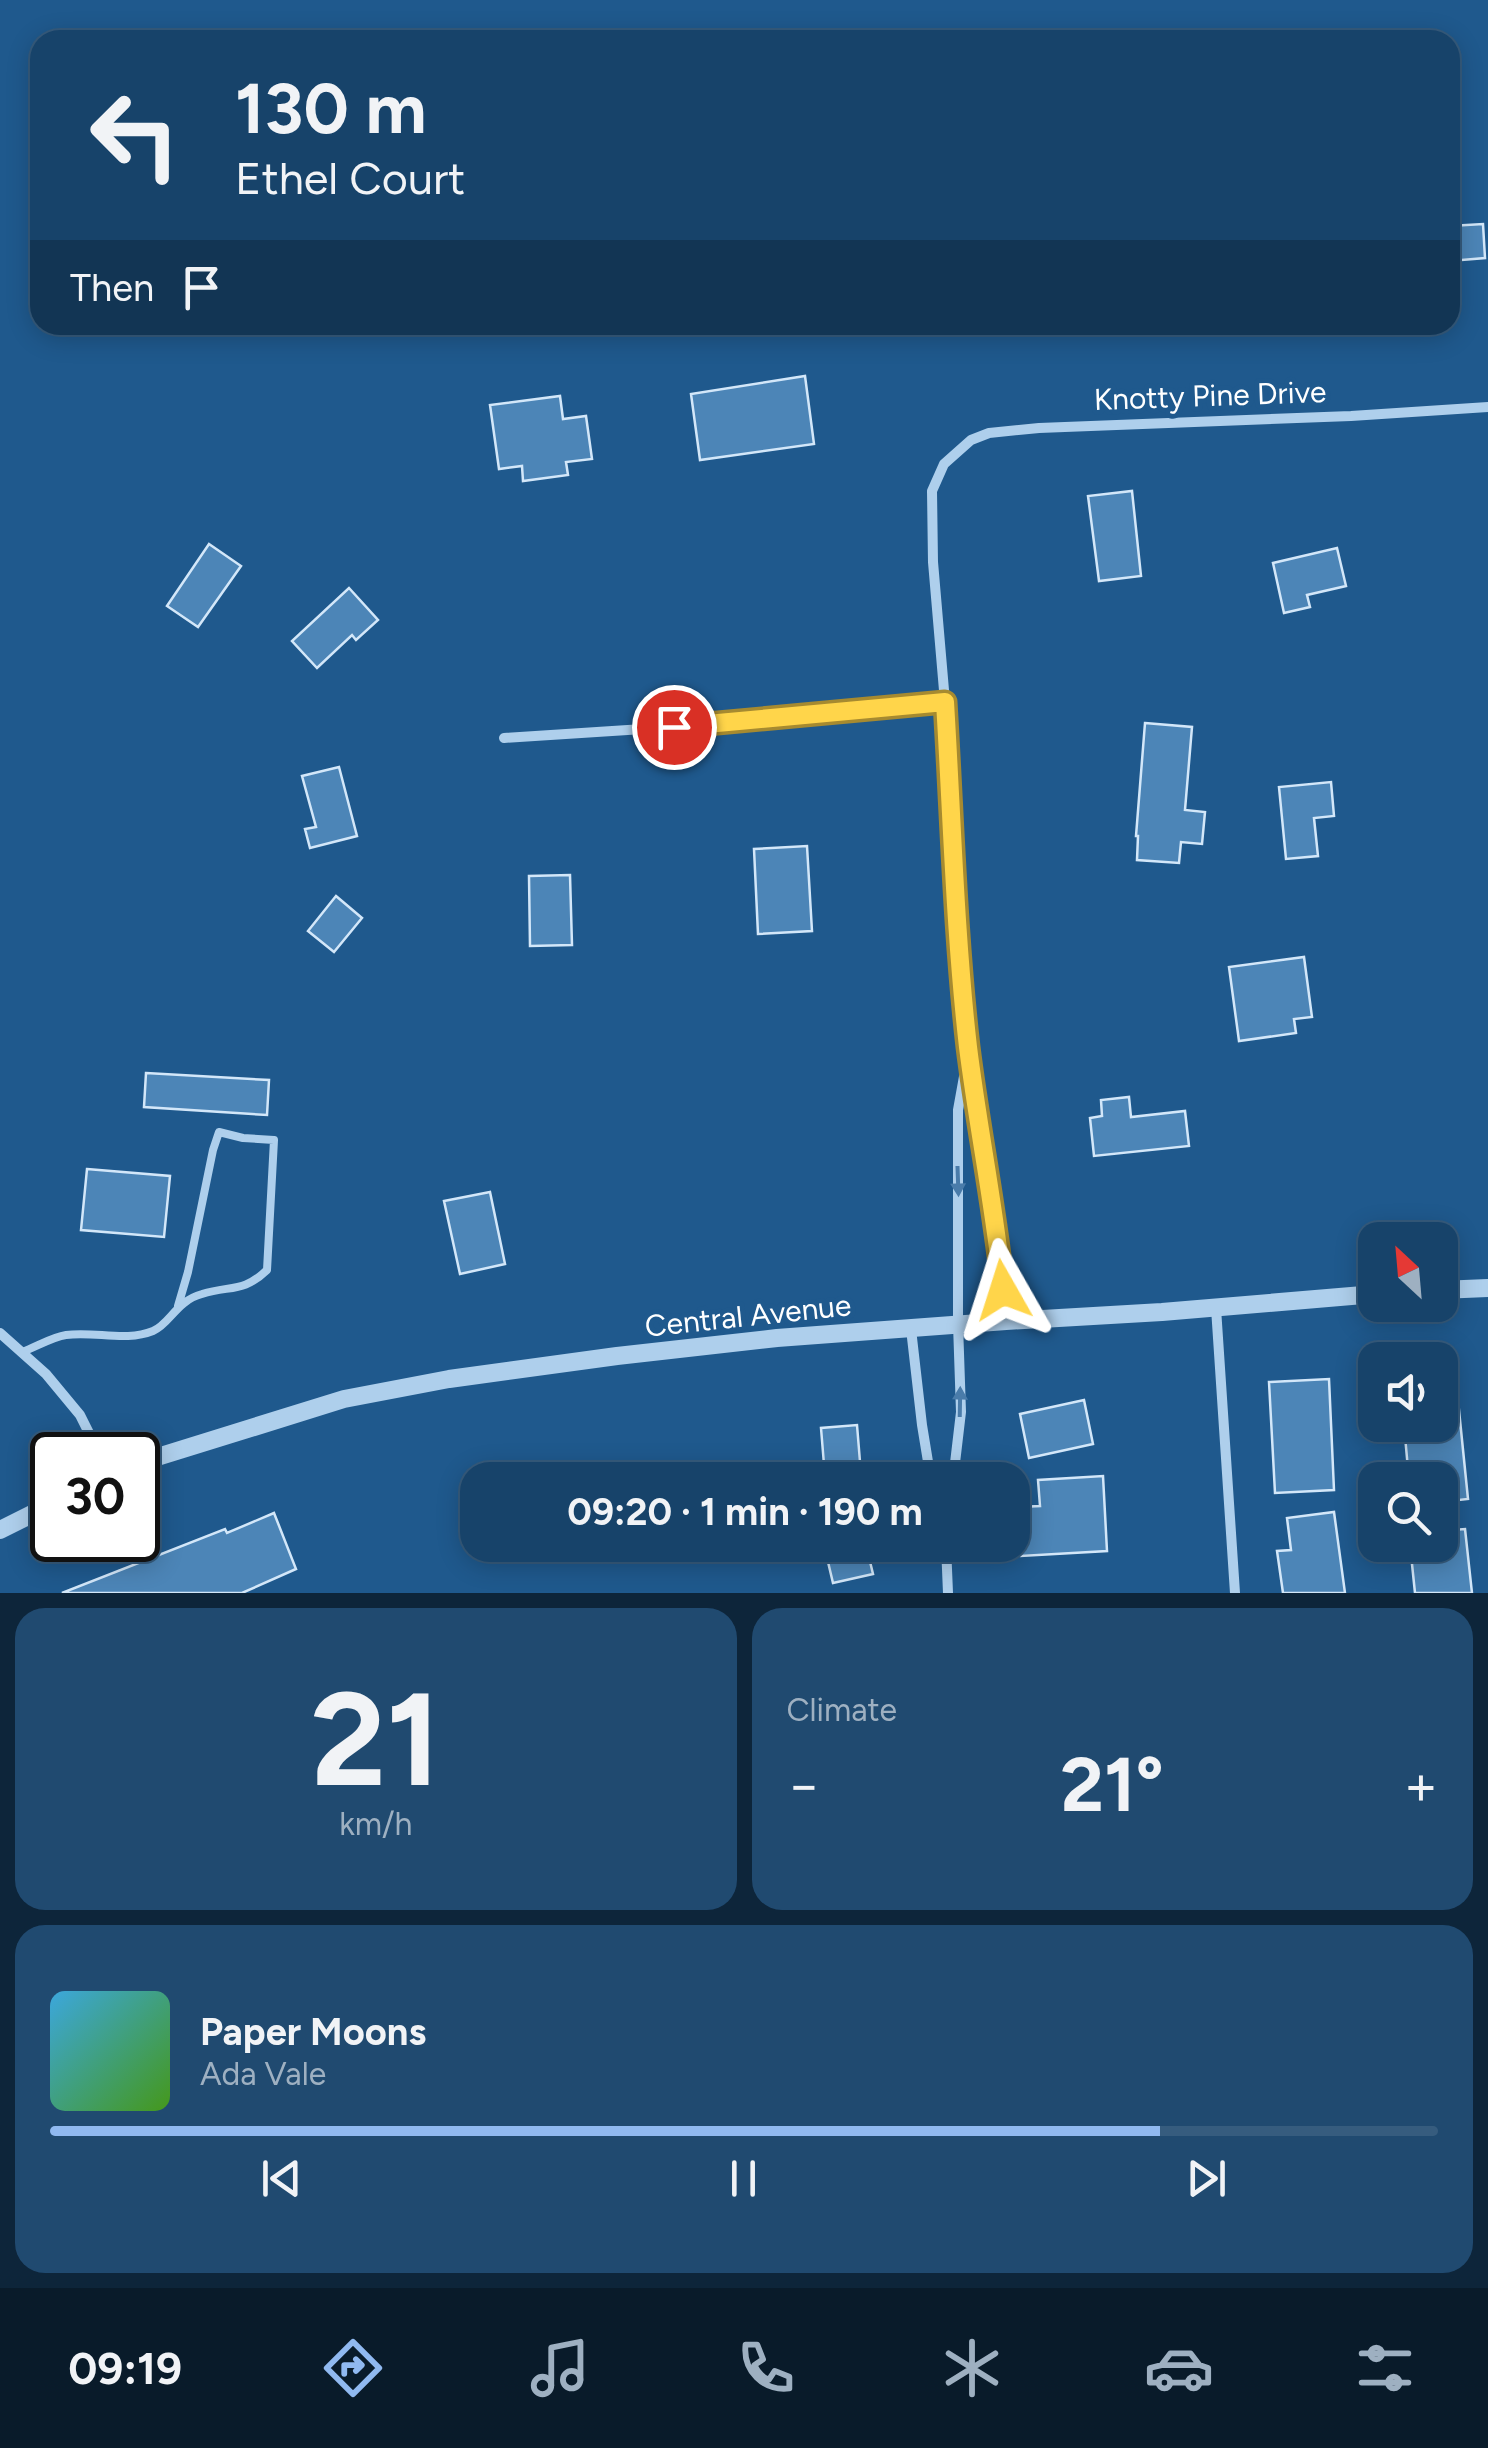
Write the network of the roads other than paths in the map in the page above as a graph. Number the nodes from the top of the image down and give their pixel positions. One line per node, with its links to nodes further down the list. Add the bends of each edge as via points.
1 (1488, 407): 2 (street, Knotty Pine Drive, via 1039,428 970,440 944,464 932,490)
2 (945, 702): 3 (street); 4 (street)
3 (504, 738)
4 (968, 1049): 10 (street); 11 (street, one-way to 11, via 958,1110)
5 (1488, 1288): 6 (street)
6 (1458, 1289)
7 (1358, 1295): 9 (street, Central Avenue)
8 (178, 1306): 8 (lane, via 200,1294 254,1283 267,1270 274,1140 220,1132); 14 (lane, via 158,1330 64,1335)
9 (1216, 1308): 10 (street, Central Avenue); 23 (street)
10 (1006, 1320): 11 (street, Central Avenue)
11 (958, 1324): 12 (street, Central Avenue); 18 (street, one-way to 11, via 961,1412)
12 (912, 1328): 16 (street, Central Avenue, via 450,1379 344,1399); 17 (street)
13 (0, 1333): 14 (street)
14 (22, 1352): 15 (street)
15 (88, 1432)
16 (160, 1456)
17 (928, 1462)
18 (954, 1462)
19 (30, 1515): 20 (street)
20 (0, 1530)
21 (947, 1562): 22 (street)
22 (948, 1593)
23 (1236, 1593)

